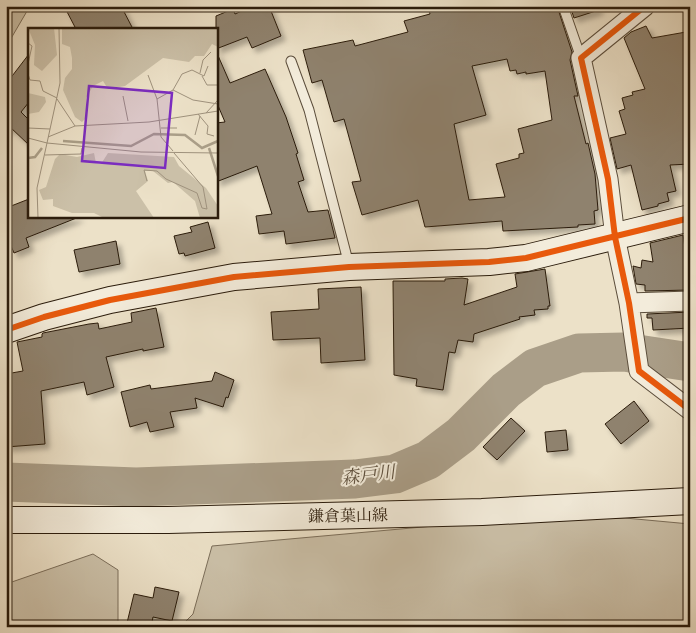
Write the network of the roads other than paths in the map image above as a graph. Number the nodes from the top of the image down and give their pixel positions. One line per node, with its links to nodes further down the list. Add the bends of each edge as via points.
1 (563, 6): 3 (lane)
2 (646, 6): 3 (street)
3 (581, 58): 6 (street, via 608,179)
4 (290, 61): 7 (lane, via 309,110)
5 (690, 218): 6 (street)
6 (615, 236): 7 (street, via 526,258); 9 (street)
7 (349, 267): 10 (street, via 234,277 166,289 77,308)
8 (690, 301): 9 (street)
9 (629, 303): 11 (street, via 639,372)
10 (6, 330)
11 (690, 410)
12 (690, 501): 13 (street, 鎌倉葉山線, via 482,512 168,520)
13 (6, 520)

